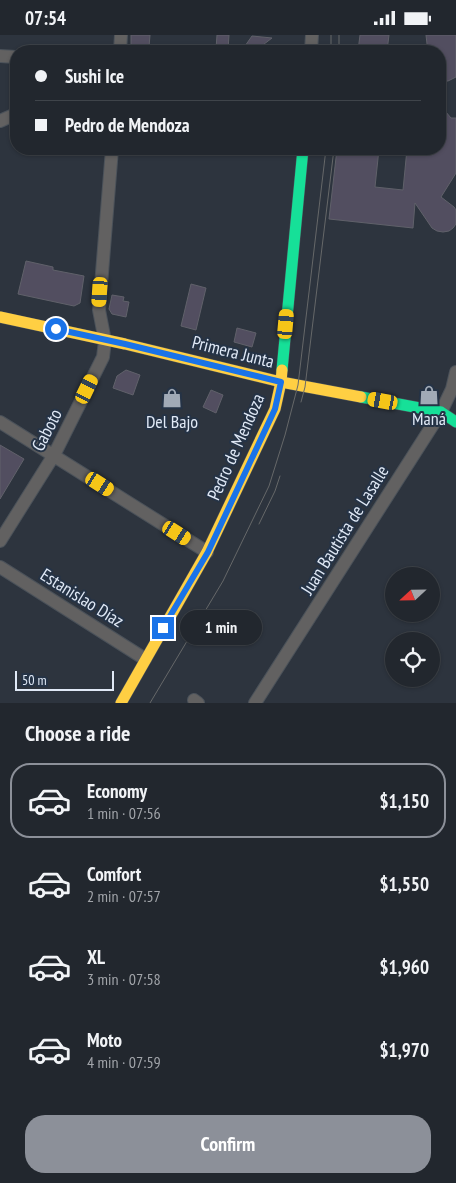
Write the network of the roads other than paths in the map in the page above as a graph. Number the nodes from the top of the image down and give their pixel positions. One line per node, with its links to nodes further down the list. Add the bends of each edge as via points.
1 (112, 155): 4 (street, Gaboto, via 99,310)
2 (302, 155): 6 (street, Pedro de Mendoza)
3 (0, 317): 4 (street, Primera Junta)
4 (105, 341): 6 (street, Primera Junta); 10 (street, Gaboto, via 103,357)
5 (456, 372): 7 (street, Juan Bautista de Lasalle)
6 (281, 382): 7 (street, Primera Junta); 12 (street, Pedro de Mendoza, via 275,409)
7 (441, 411): 9 (street, Primera Junta); 16 (street, Juan Bautista de Lasalle)
8 (0, 422): 10 (street)
9 (456, 422)
10 (54, 455): 11 (street, Gaboto); 12 (street)
11 (0, 541)
12 (208, 552): 14 (street, Pedro de Mendoza)
13 (0, 567): 14 (street, Estanislao Díaz)
14 (146, 659): 15 (street, Pedro de Mendoza)
15 (121, 703)
16 (255, 703)

